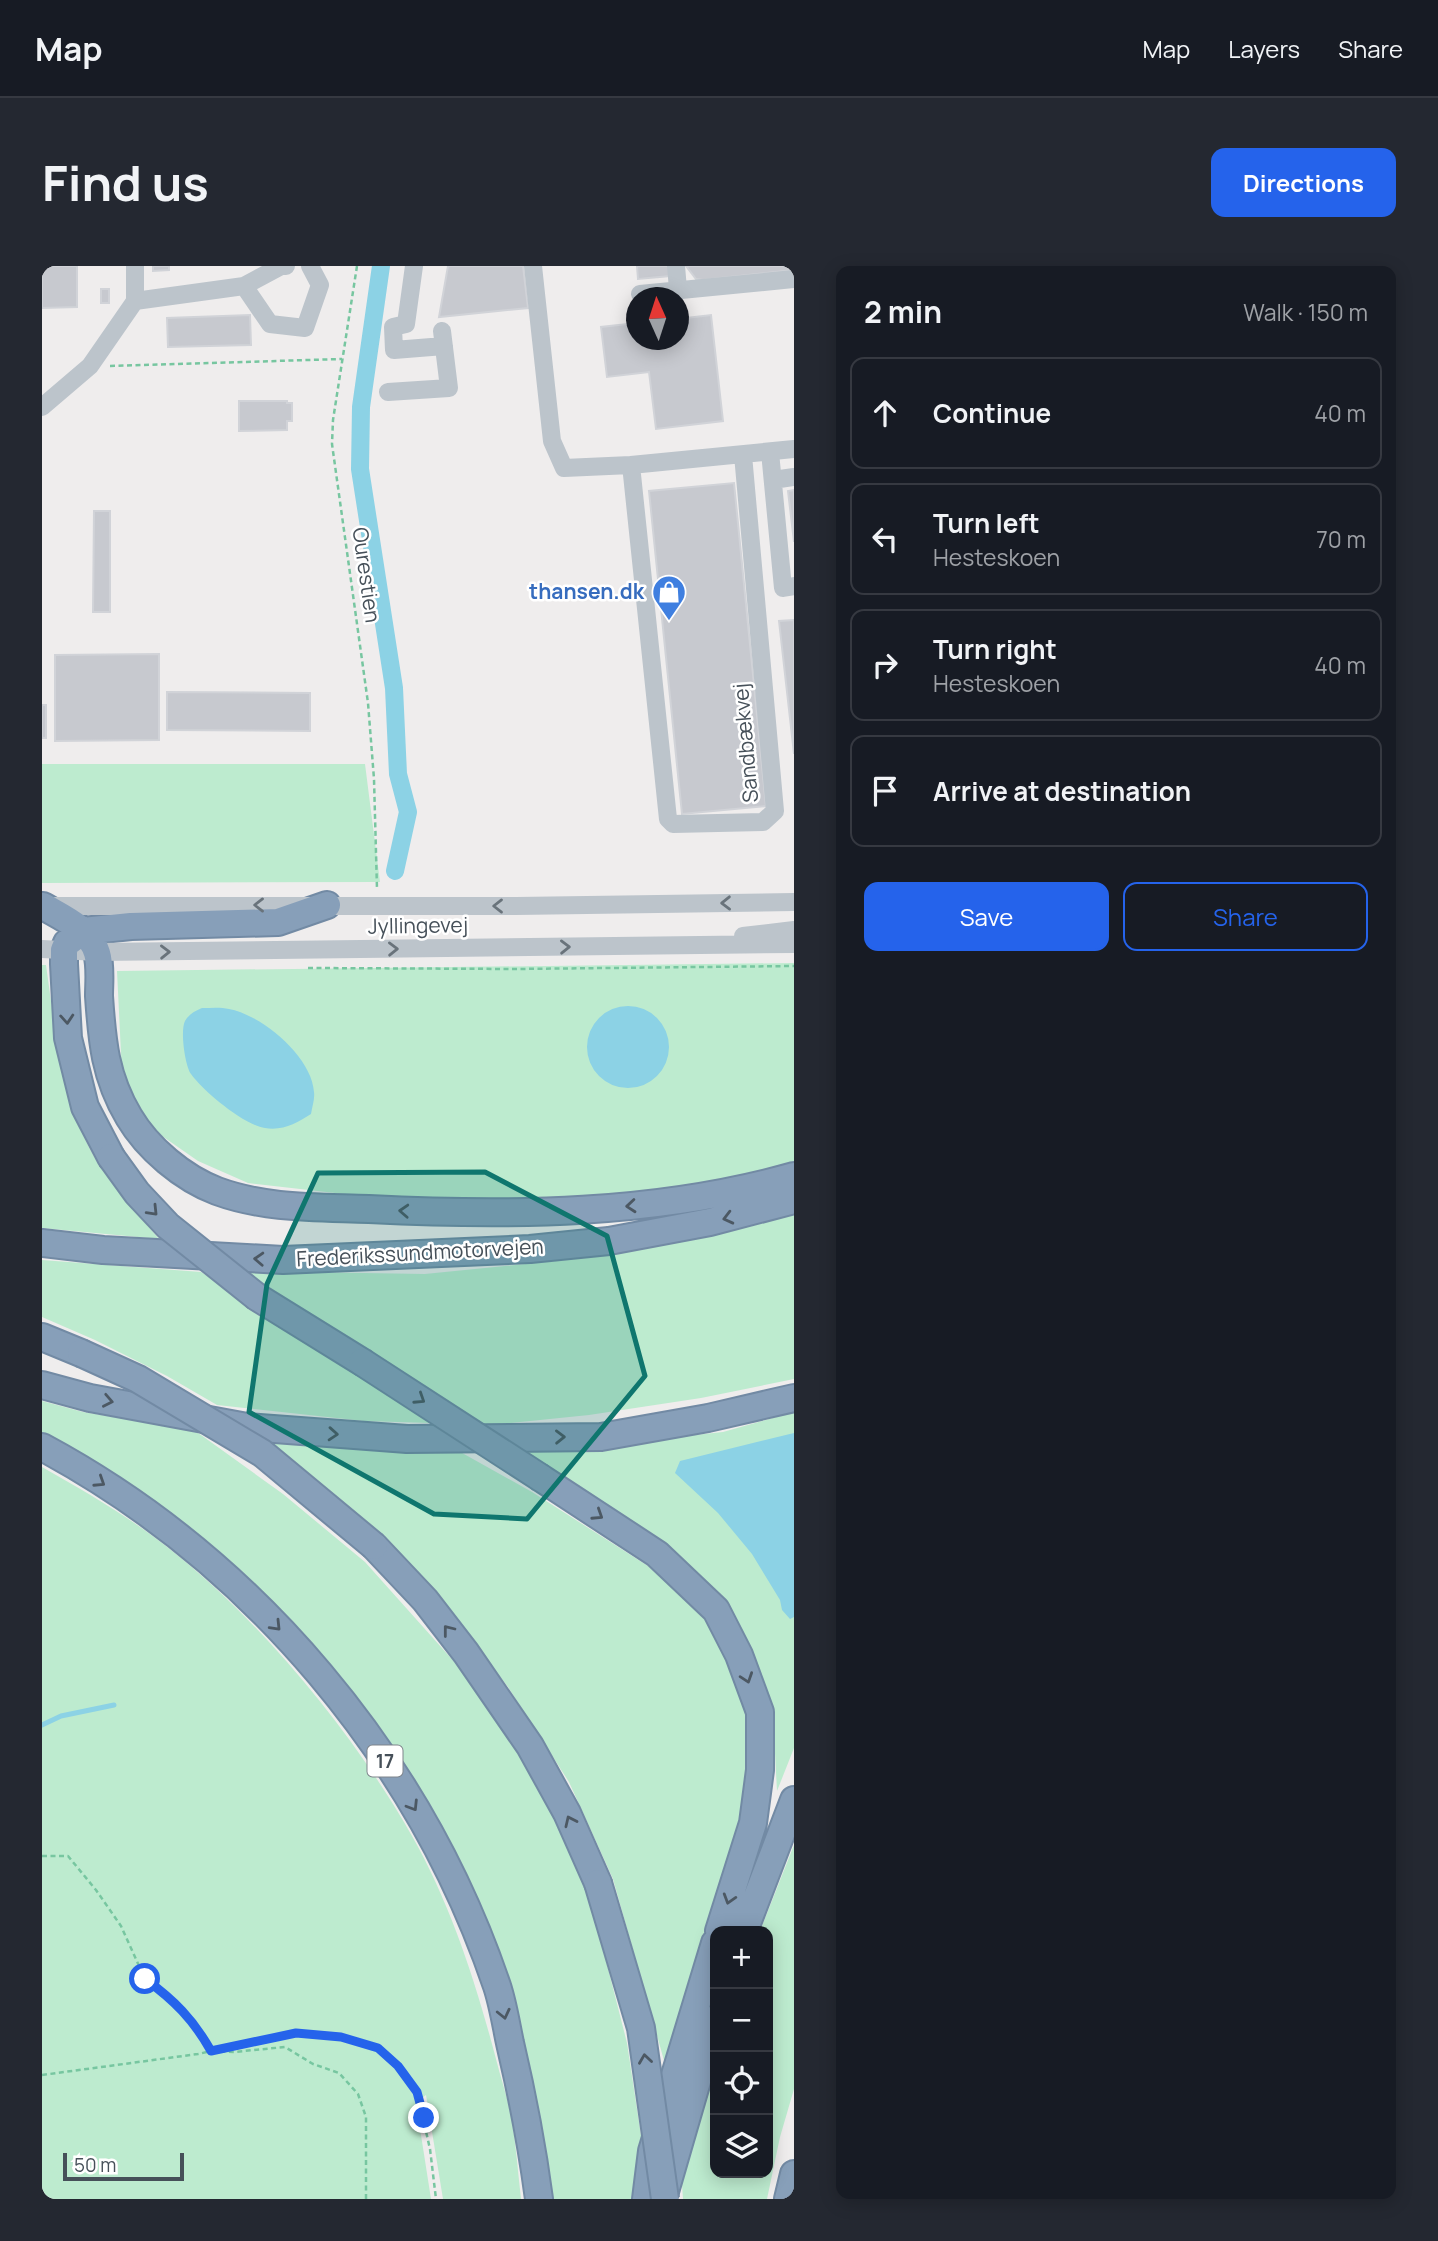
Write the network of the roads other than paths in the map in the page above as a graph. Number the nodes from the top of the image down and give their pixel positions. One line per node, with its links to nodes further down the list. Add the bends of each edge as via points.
1 (135, 266): 11 (street)
2 (286, 266): 8 (street)
3 (310, 266): 8 (street, via 320,285 305,328 270,324)
4 (414, 266): 12 (street, via 406,324 393,327 394,350 443,339 449,388)
5 (533, 266): 17 (street, via 552,441 564,468)
6 (676, 266): 9 (street)
7 (794, 279): 10 (street)
8 (244, 286): 11 (street)
9 (678, 287)
10 (689, 288)
11 (135, 301): 13 (street, via 90,366)
12 (388, 392)
13 (42, 407)
14 (794, 449): 15 (street)
15 (770, 452): 16 (street); 19 (street)
16 (743, 455): 17 (street); 17 (street, Sandbækvej, via 775,811 763,822 673,824 668,820)
17 (631, 465)
18 (794, 477): 19 (street)
19 (773, 480): 20 (street, via 783,588)
20 (794, 586)
21 (794, 902): 23 (street, Jyllingevej, one-way to 23)
22 (42, 905): 23 (street, Jyllingevej, one-way to 22); 25 (highway)
23 (327, 905): 25 (highway, via 278,922 131,926)
24 (794, 930): 27 (street)
25 (90, 942): 27 (street, Jyllingevej, one-way to 27); 28 (highway, via 74,936); 29 (highway, one-way to 25, via 748,1189 649,1204 544,1212 461,1214 250,1202 214,1190 181,1171 144,1139 129,1117 112,1083 102,1047)
26 (794, 944): 27 (street, Jyllingevej)
27 (699, 945)
28 (53, 950): 37 (highway, one-way to 37, bridge, via 85,1107 111,1157 137,1194 168,1226 257,1297 657,1554 716,1610 760,1712 760,1770 753,1823)
29 (794, 1176)
30 (794, 1200): 31 (highway, Frederikssundmotorvejen, one-way to 31, via 608,1241 530,1249 283,1261)
31 (42, 1243)
32 (42, 1336): 44 (highway, one-way to 32, bridge, via 641,2028 598,1883 530,1746 466,1653 374,1546 262,1454 138,1379)
33 (42, 1385): 34 (highway, one-way to 34, via 247,1427 407,1439 601,1437)
34 (794, 1398)
35 (42, 1447): 42 (highway, 17, one-way to 42, via 145,1511 241,1589 323,1676 375,1746 422,1819 464,1902 498,1988 524,2099)
36 (794, 1800): 38 (highway)
37 (721, 1926)
38 (746, 1926)
39 (710, 1960): 43 (highway, via 652,2151)
40 (710, 2037): 44 (highway)
41 (794, 2174): 45 (highway)
42 (538, 2199)
43 (646, 2199)
44 (664, 2199)
45 (788, 2199)

